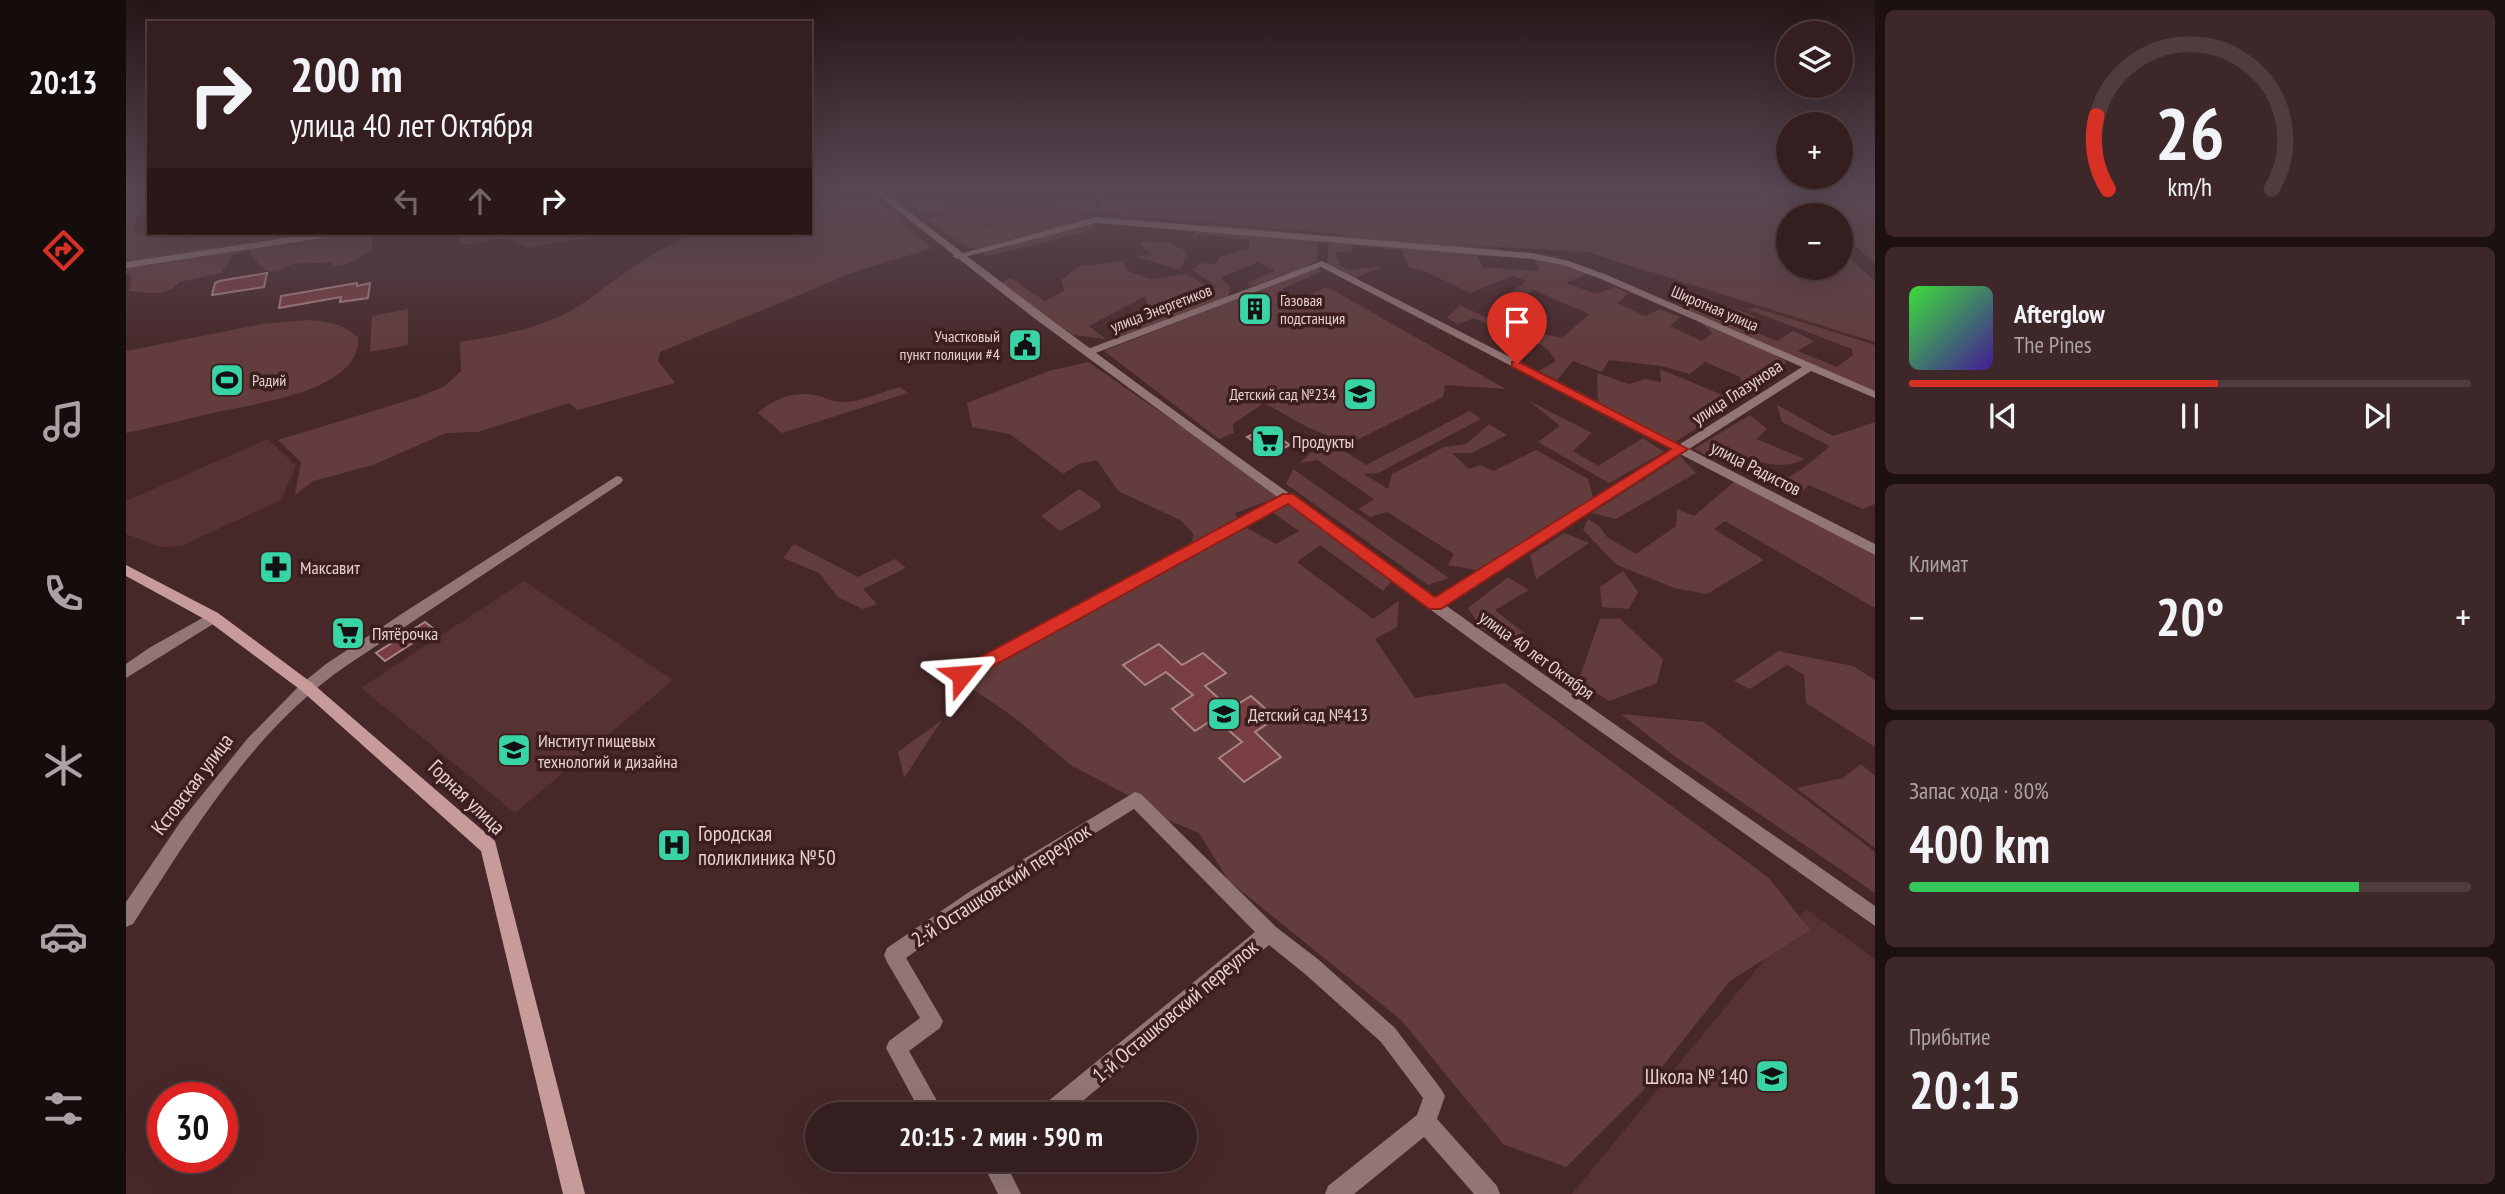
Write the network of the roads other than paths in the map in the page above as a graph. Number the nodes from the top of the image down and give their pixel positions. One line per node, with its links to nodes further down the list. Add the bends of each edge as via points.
1 (239, 248): 8 (street)
2 (947, 248): 6 (street, улица 40 лет Октября)
3 (989, 248): 6 (street, Широтная улица)
4 (1321, 248): 7 (street)
5 (1435, 248): 10 (street, Широтная улица, via 1565,263)
6 (957, 256): 9 (street, улица 40 лет Октября)
7 (1322, 264): 9 (street, улица Энергетиков); 12 (street, улица Радистов)
8 (126, 265)
9 (1089, 352): 14 (street, улица 40 лет Октября)
10 (1810, 367): 11 (street, Широтная улица); 12 (street, улица Глазунова)
11 (1875, 395)
12 (1681, 449): 15 (street, улица Радистов); 17 (street, улица Глазунова)
13 (617, 480): 21 (street, Кстовская улица)
14 (1288, 497): 17 (street, улица 40 лет Октября); 20 (street)
15 (1875, 550)
16 (126, 570): 18 (main road, Горная улица)
17 (1435, 604): 22 (street, улица 40 лет Октября)
18 (213, 617): 19 (street); 21 (main road, Горная улица)
19 (126, 672)
20 (962, 675)
21 (307, 687): 23 (street, Кстовская улица, via 211,791); 29 (main road, Горная улица, via 489,846)
22 (1875, 917)
23 (126, 918)
24 (1269, 933): 25 (street, 2-й Осташковский переулок, via 1135,799 978,896 894,955 933,1021 896,1048); 26 (street, 1-й Осташковский переулок); 27 (street, via 1388,1035 1434,1096)
25 (927, 1102)
26 (1065, 1102)
27 (1425, 1122): 31 (street); 32 (street)
28 (999, 1172): 30 (street)
29 (574, 1194)
30 (1010, 1194)
31 (1336, 1194)
32 (1489, 1194)

